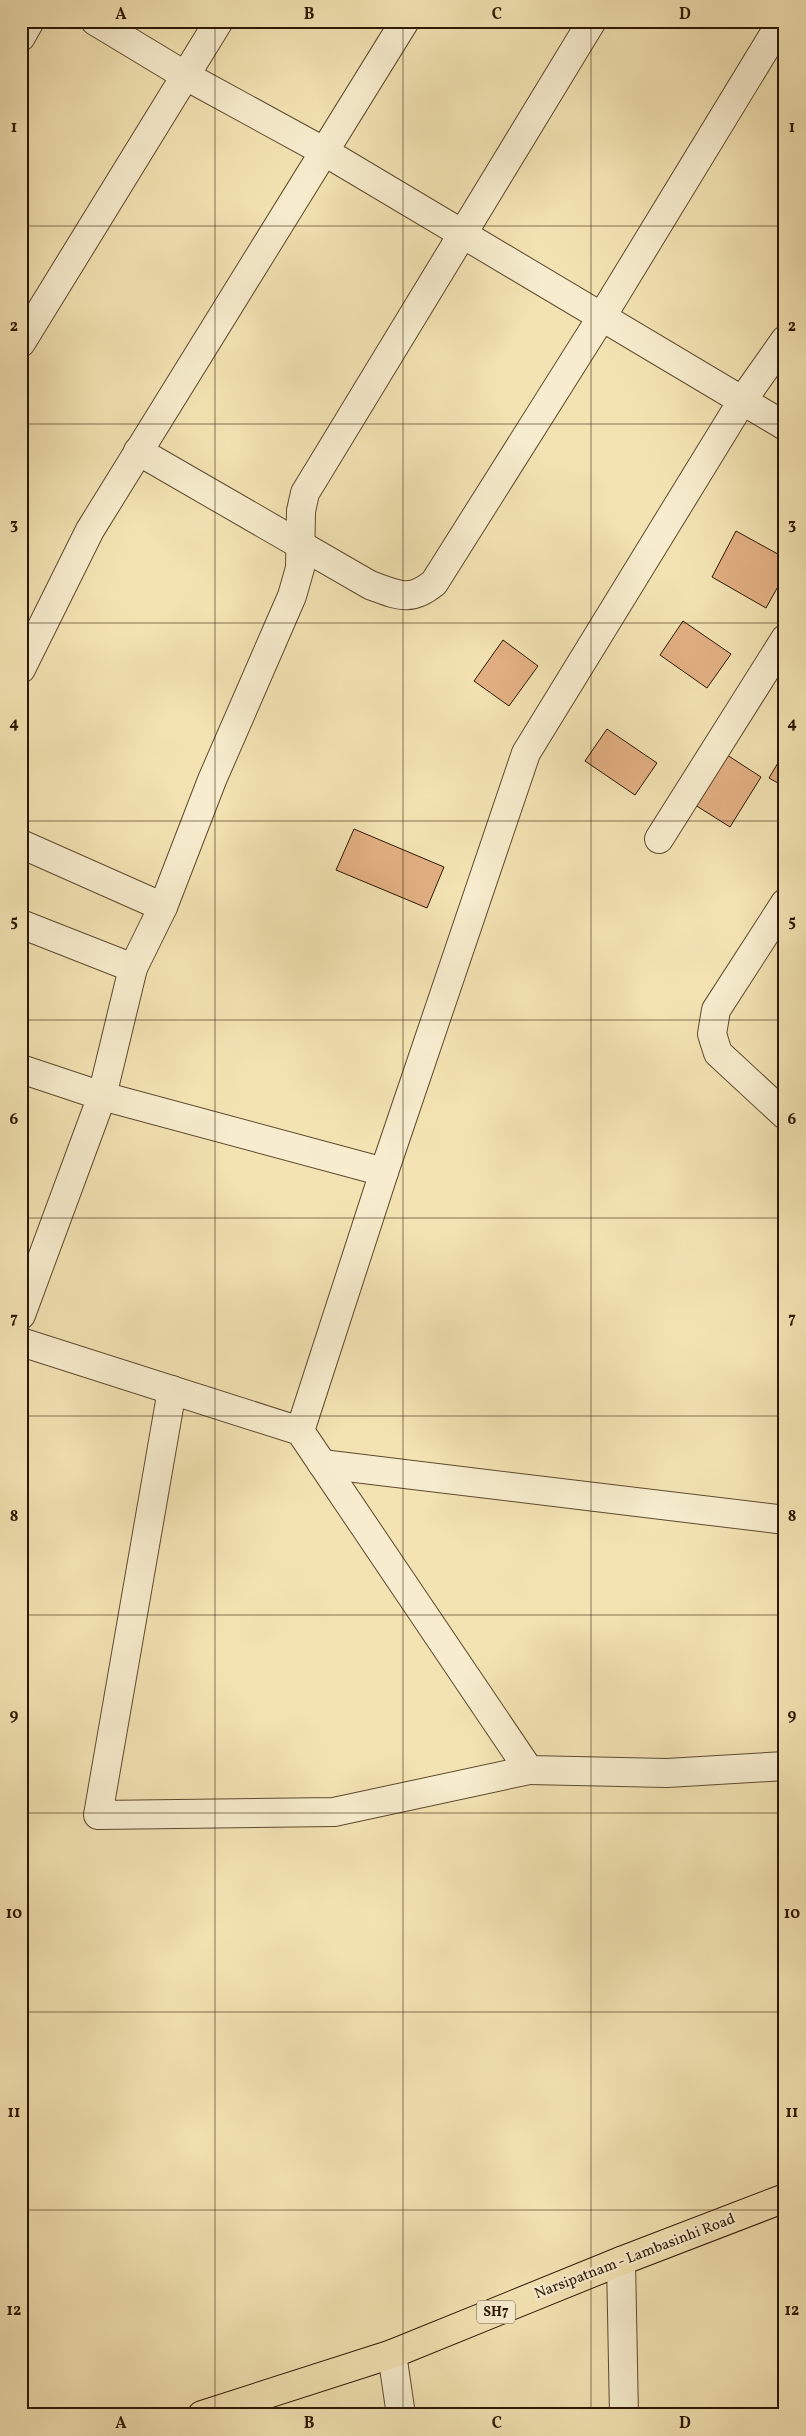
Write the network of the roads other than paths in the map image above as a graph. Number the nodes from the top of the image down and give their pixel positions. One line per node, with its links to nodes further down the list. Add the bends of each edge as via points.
1 (30, 21): 7 (street)
2 (95, 21): 8 (street)
3 (219, 21): 8 (street)
4 (406, 21): 9 (street)
5 (592, 21): 10 (street)
6 (782, 21): 11 (street)
7 (21, 37)
8 (186, 76): 9 (street); 13 (street)
9 (325, 152): 10 (street); 16 (street)
10 (463, 234): 11 (street); 17 (street, via 305,493)
11 (600, 318): 14 (street); 17 (street, via 434,583 419,594 398,595 370,585)
12 (785, 340): 14 (street)
13 (21, 343)
14 (742, 401): 15 (street); 29 (street, via 526,753)
15 (785, 426)
16 (138, 451): 17 (street); 19 (street, via 90,530)
17 (300, 545): 23 (street, via 300,568 292,596 212,780)
18 (785, 640): 20 (street)
19 (21, 669)
20 (659, 839)
21 (21, 844): 23 (street)
22 (785, 903): 28 (street, via 716,1010 712,1034 718,1053)
23 (163, 907): 25 (street)
24 (21, 924): 25 (street)
25 (133, 968): 27 (street)
26 (21, 1069): 27 (street)
27 (102, 1096): 29 (street); 30 (street)
28 (785, 1115)
29 (384, 1172): 33 (street)
30 (21, 1315)
31 (21, 1342): 32 (street)
32 (172, 1390): 33 (street); 37 (street, via 98,1815 334,1812)
33 (300, 1431): 34 (street)
34 (322, 1464): 35 (street); 37 (street)
35 (785, 1520)
36 (785, 1766): 37 (street, via 667,1773)
37 (529, 1770)
38 (785, 2198): 39 (main road, Narsipatnam - Lambasinhi Road / SH7)
39 (621, 2261): 40 (main road, Narsipatnam - Lambasinhi Road / SH7); 43 (street)
40 (392, 2354): 41 (main road, Narsipatnam - Lambasinhi Road / SH7); 42 (street)
41 (202, 2415)
42 (401, 2415)
43 (624, 2415)

